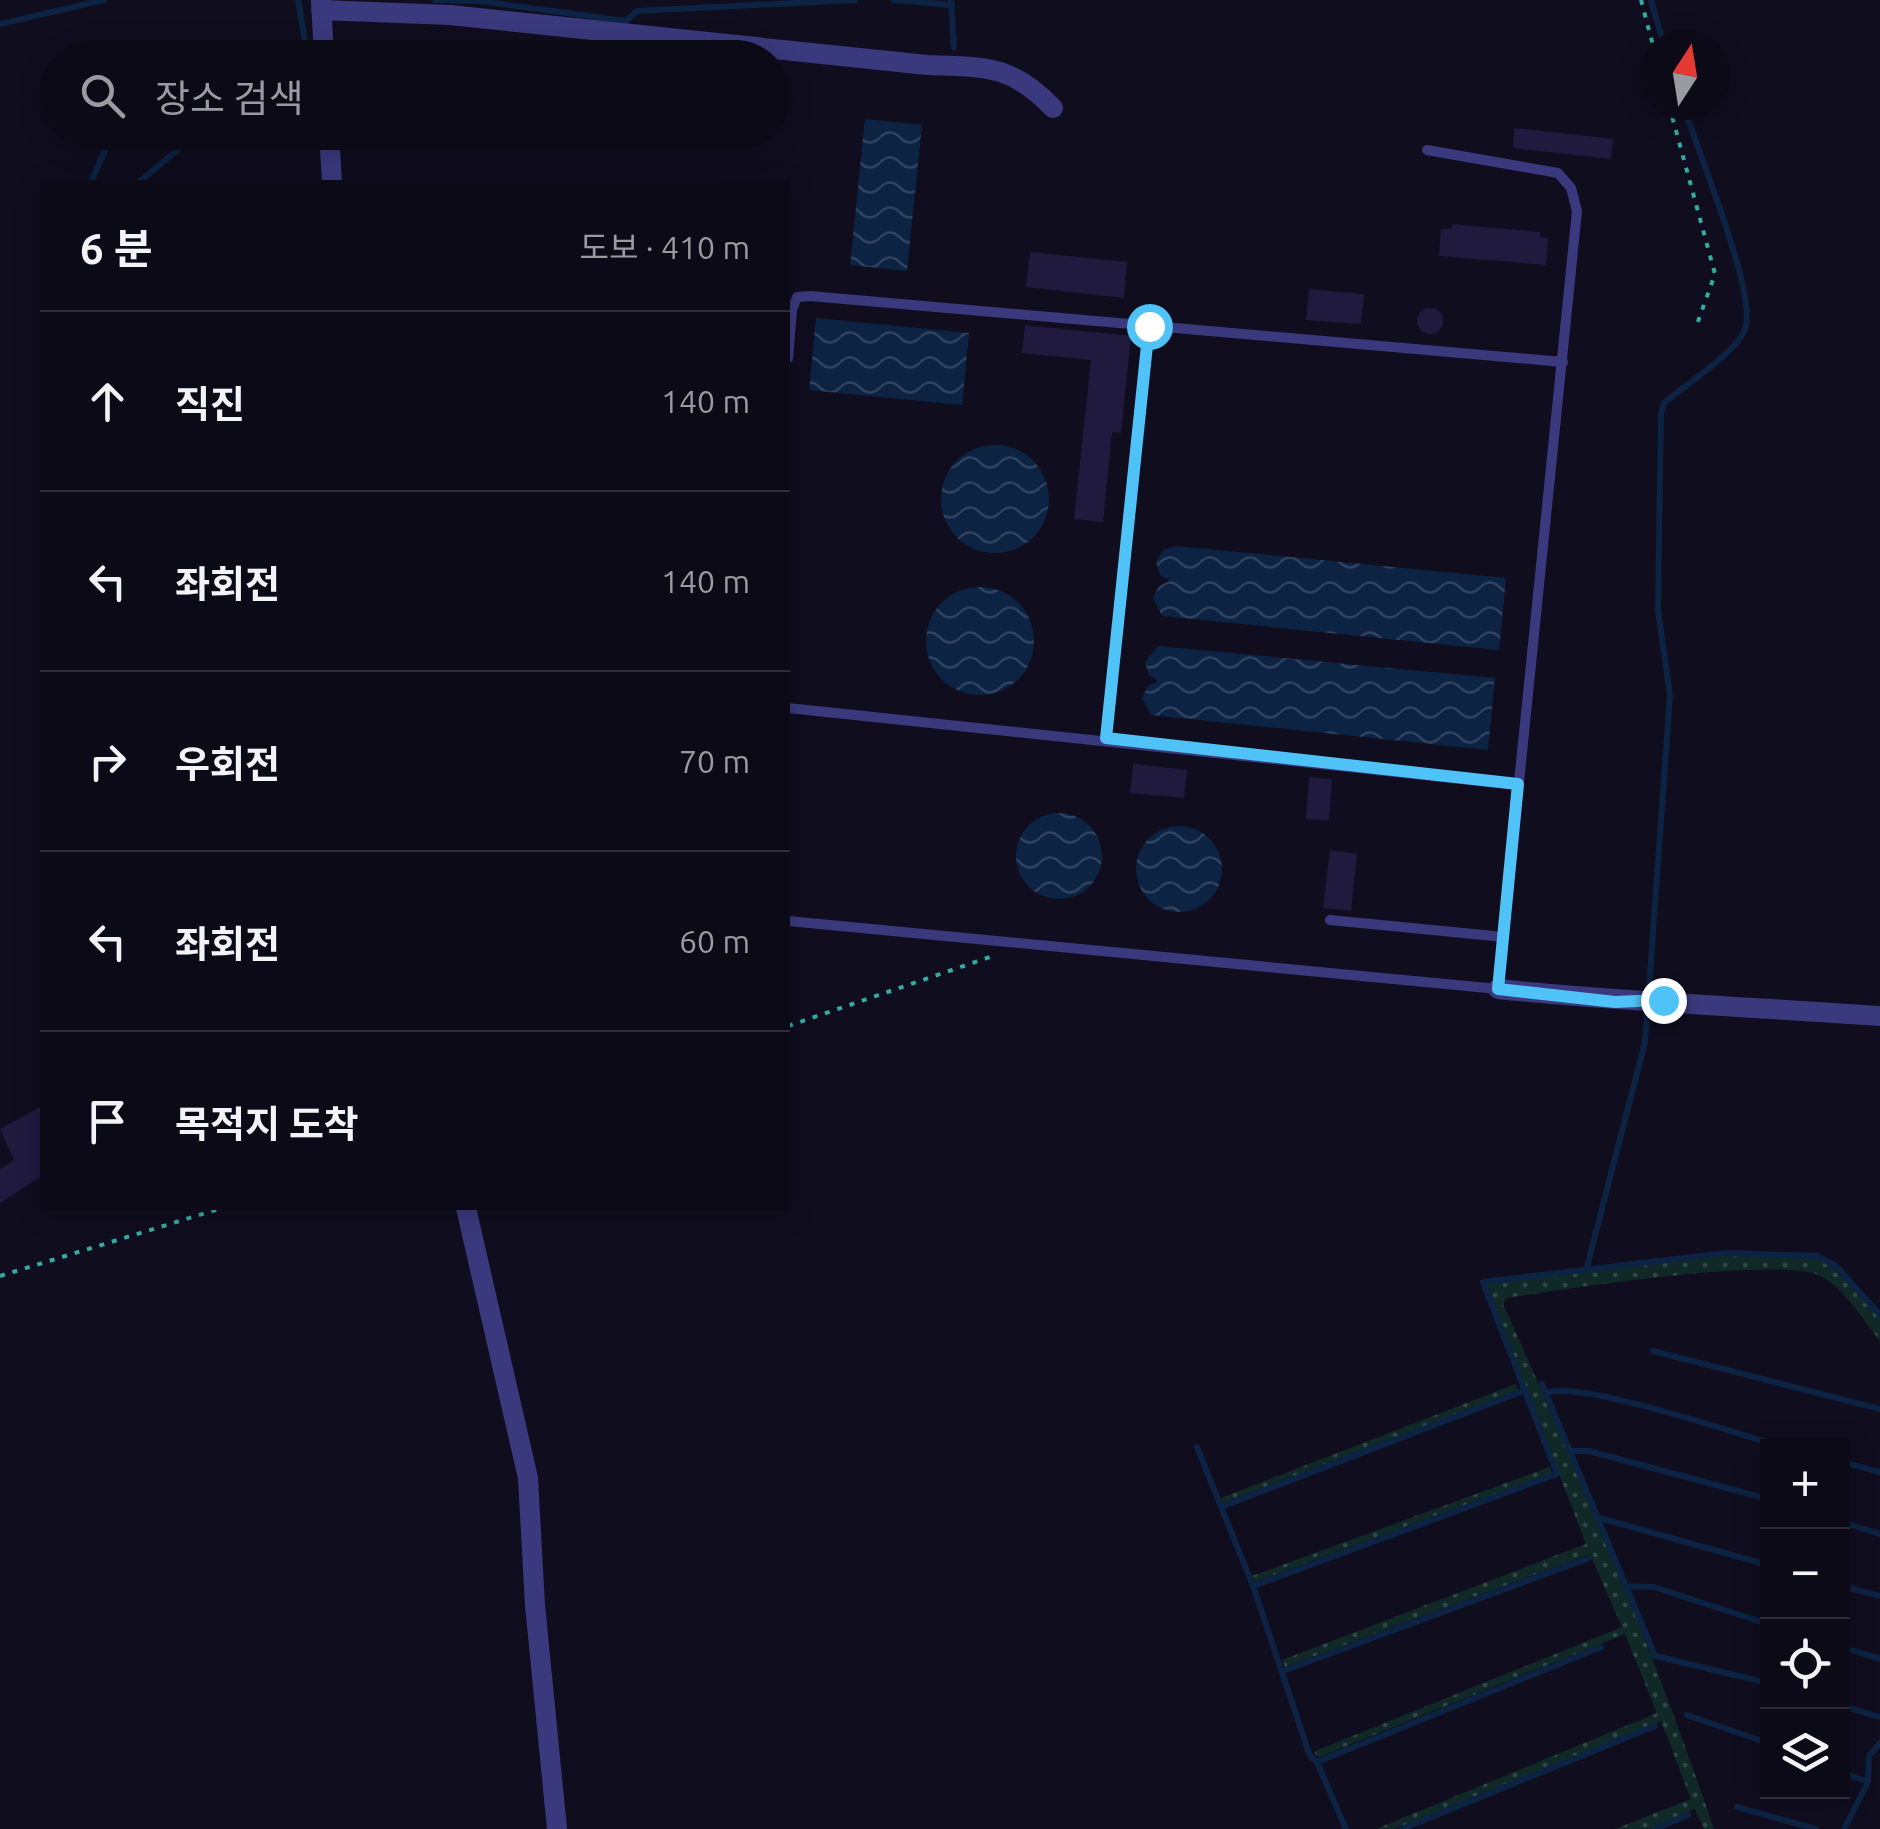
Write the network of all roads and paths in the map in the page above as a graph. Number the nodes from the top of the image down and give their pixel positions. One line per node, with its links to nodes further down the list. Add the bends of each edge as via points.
1 (1640, 0): 3 (path)
2 (321, 5): 4 (street); 5 (street)
3 (1648, 30)
4 (323, 40)
5 (688, 40)
6 (790, 51): 7 (street, via 986,67 1014,74)
7 (1053, 108)
8 (1673, 120): 13 (path, via 1715,274)
9 (330, 150): 11 (street)
10 (1427, 150): 15 (lane, via 1558,173 1571,188 1577,212)
11 (332, 180)
12 (1149, 326): 14 (lane, via 810,296 798,297); 15 (lane); 17 (lane)
13 (1696, 327)
14 (790, 334)
15 (1563, 362): 18 (lane)
16 (790, 708): 17 (lane)
17 (1106, 738): 18 (lane)
18 (1518, 784): 21 (lane)
19 (1330, 920): 21 (lane)
20 (790, 921): 22 (lane)
21 (1504, 937): 23 (lane)
22 (1022, 942): 23 (lane); 25 (path, via 977,964)
23 (1498, 989): 24 (street)
24 (1880, 1016)
25 (790, 1025)
26 (215, 1210): 28 (path)
27 (466, 1210): 29 (street, via 528,1478)
28 (0, 1276)
29 (557, 1829)

